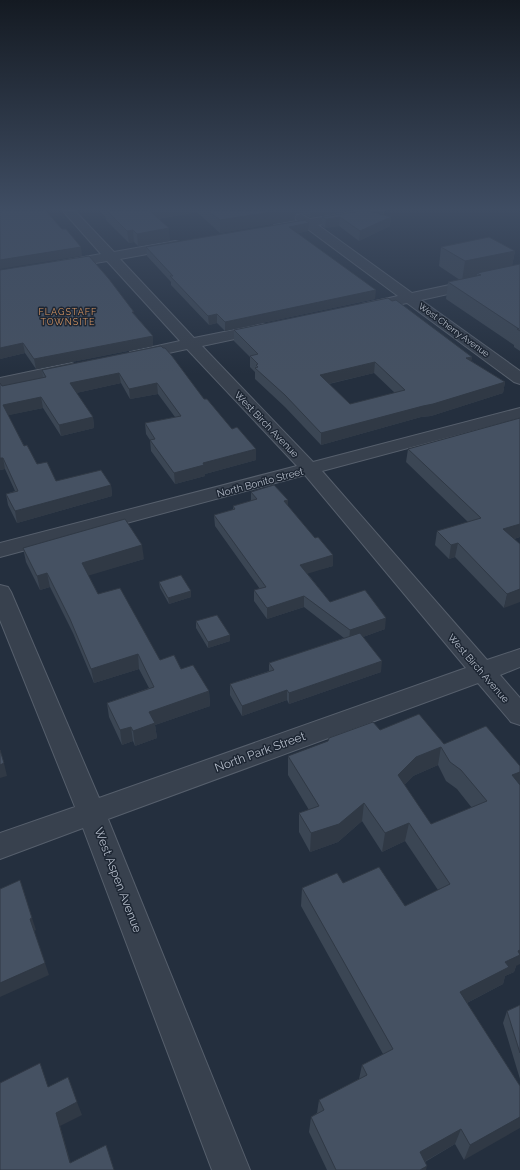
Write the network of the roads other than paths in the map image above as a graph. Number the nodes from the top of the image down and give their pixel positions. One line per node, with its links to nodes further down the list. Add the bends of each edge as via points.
1 (121, 266): 7 (street, West Birch Avenue)
2 (367, 266): 4 (street, West Cherry Avenue)
3 (520, 274): 4 (street)
4 (411, 298): 5 (street); 10 (street, West Cherry Avenue)
5 (351, 311)
6 (276, 326): 7 (street)
7 (191, 344): 8 (street); 13 (street, West Birch Avenue)
8 (121, 358)
9 (82, 366): 11 (street)
10 (520, 379)
11 (0, 383)
12 (520, 413): 13 (street, North Bonito Street)
13 (310, 469): 14 (street, North Bonito Street); 17 (street, West Birch Avenue)
14 (0, 550)
15 (0, 592): 19 (street, West Aspen Avenue)
16 (520, 658): 17 (street, North Park Street)
17 (482, 672): 18 (street, West Birch Avenue); 19 (street, North Park Street)
18 (520, 715)
19 (91, 812): 20 (street, North Park Street); 21 (street, West Aspen Avenue)
20 (0, 846)
21 (232, 1170)

